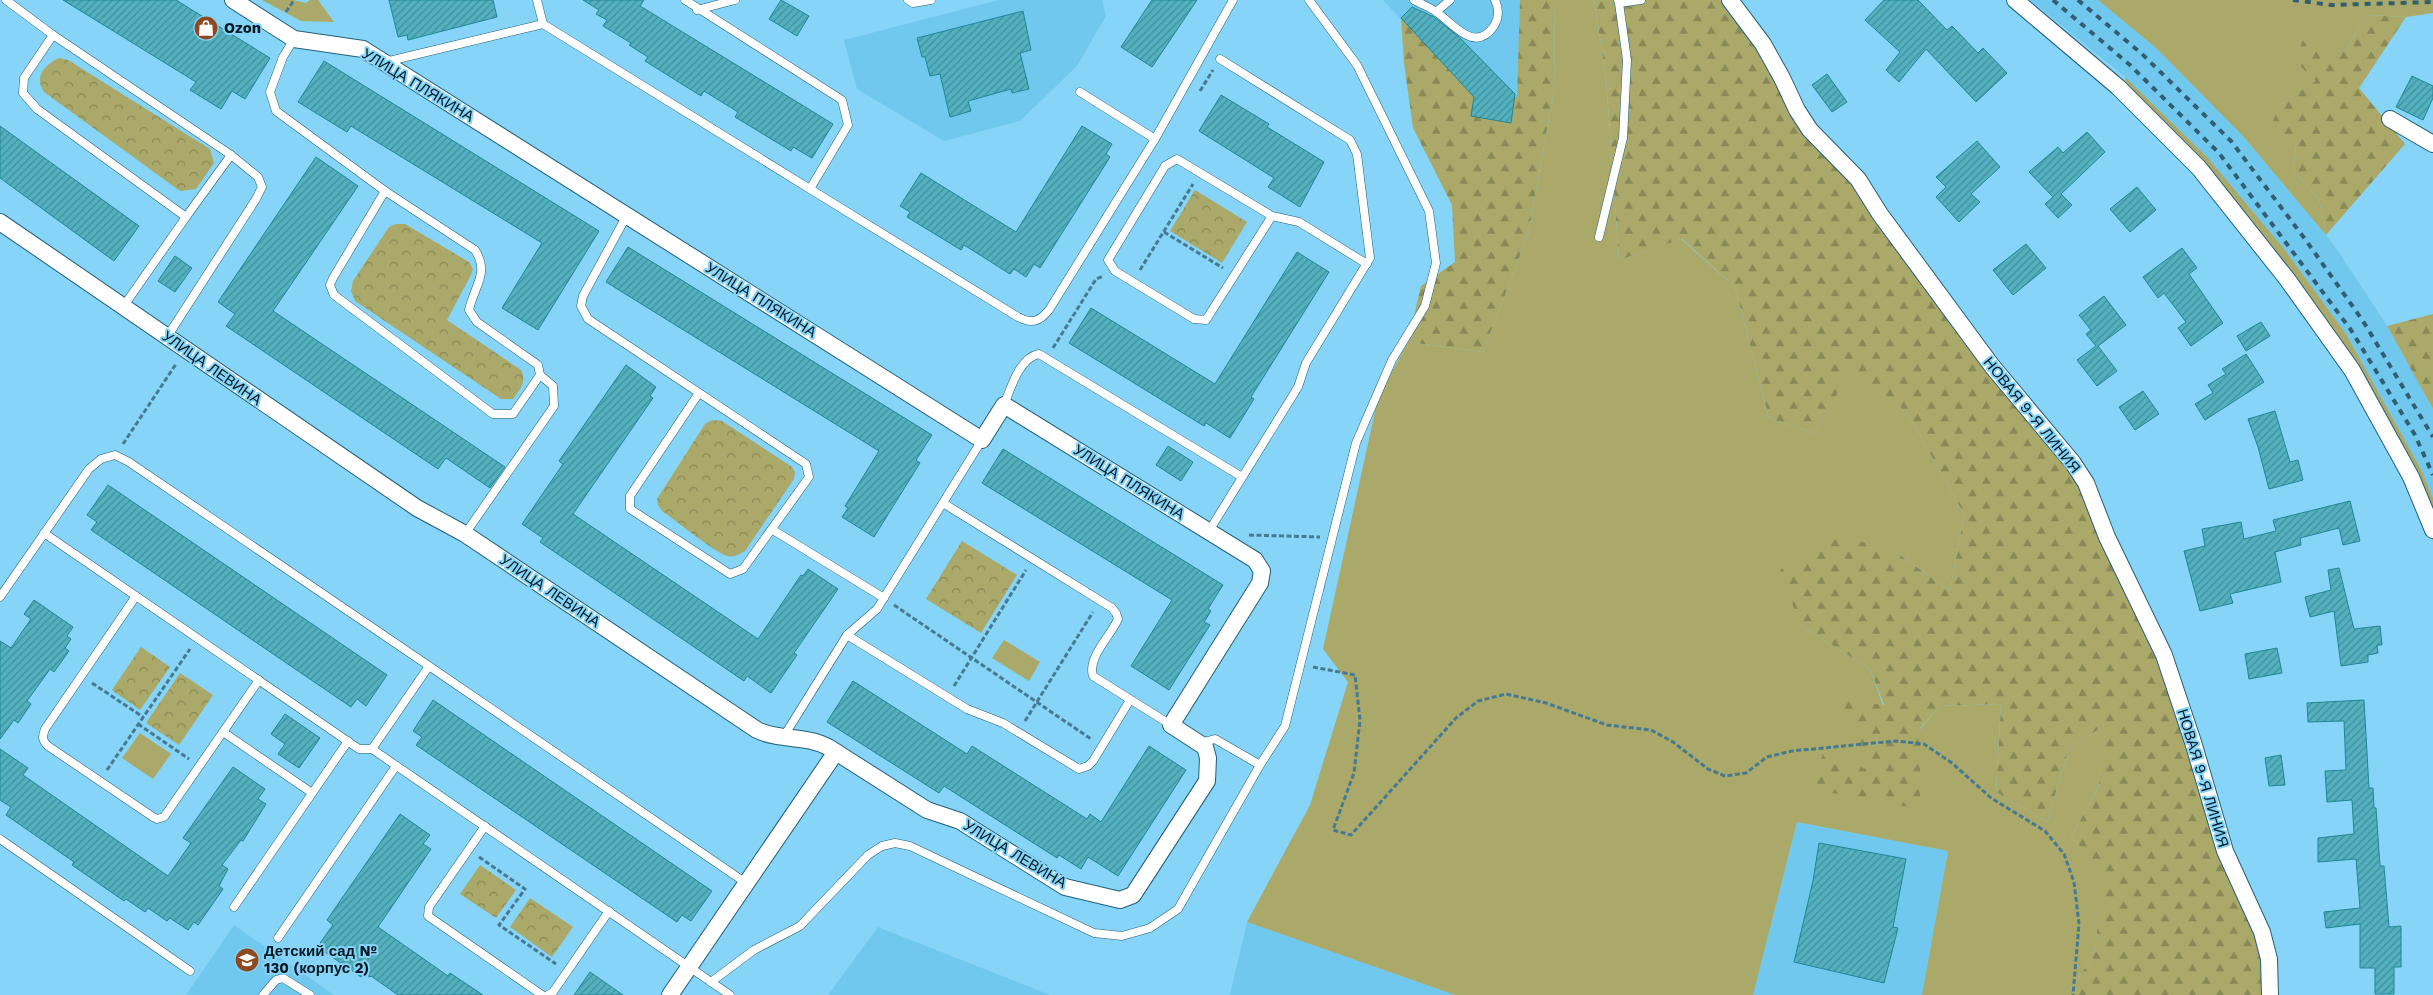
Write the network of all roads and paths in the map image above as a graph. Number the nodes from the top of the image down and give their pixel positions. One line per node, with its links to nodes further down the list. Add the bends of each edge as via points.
1 (6, 0): 22 (lane)
2 (233, 0): 23 (street, УЛИЦА ПЛЯКИНА)
3 (294, 0): 20 (path)
4 (537, 0): 21 (lane)
5 (684, 0): 18 (lane)
6 (735, 0): 18 (lane)
7 (908, 0): 8 (lane, via 913,3)
8 (931, 0)
9 (1233, 0): 29 (lane)
10 (1310, 0): 61 (lane, via 1357,65 1429,211 1436,263 1425,306 1392,360 1356,444)
11 (1414, 0): 19 (lane)
12 (1450, 0): 19 (lane)
13 (1495, 0): 19 (lane, via 1496,24 1481,36 1462,35)
14 (1640, 0): 17 (lane)
15 (1730, 0): 112 (street, НОВАЯ 9-Я ЛИНИЯ, via 1763,44 1810,130 1858,179 1880,214 1992,366 2086,483 2107,537 2164,655 2225,851 2262,932 2269,959)
16 (2015, 0): 57 (street, via 2118,87 2199,168 2287,279 2352,370 2411,477)
17 (1618, 2): 40 (lane, via 1627,60 1623,138)
18 (697, 10): 33 (lane, via 842,100 848,125)
19 (1436, 12)
20 (284, 15)
21 (543, 24): 25 (lane); 33 (lane)
22 (53, 35): 31 (lane); 37 (lane, via 24,78 23,93 37,109)
23 (294, 38): 25 (street, УЛИЦА ПЛЯКИНА, via 363,50); 34 (lane, via 270,92 276,111)
24 (1220, 59): 27 (path); 41 (lane, via 1350,140 1357,154 1370,249)
25 (384, 62): 35 (street, УЛИЦА ПЛЯКИНА)
26 (1080, 92): 29 (lane)
27 (1198, 94)
28 (2390, 119): 30 (street)
29 (1155, 139): 33 (lane, via 1050,310 1041,320 1028,322)
30 (2433, 144)
31 (231, 155): 37 (lane); 46 (lane, via 258,176 262,187)
32 (1201, 172): 36 (lane); 39 (path); 42 (lane, via 1177,159 1165,166 1108,260)
33 (810, 189)
34 (385, 191): 49 (lane, via 475,250 482,261 482,274 469,310 477,322 538,365); 49 (lane, via 333,278 330,285 334,295 493,414 513,414)
35 (626, 215): 50 (lane, via 583,296 581,306 588,319); 52 (street, УЛИЦА ПЛЯКИНА)
36 (1272, 216): 41 (lane, via 1299,222); 43 (lane)
37 (186, 217): 45 (lane)
38 (0, 222): 45 (street, УЛИЦА ЛЕВИНА)
39 (1164, 232): 43 (path); 44 (path)
40 (1599, 237)
41 (1367, 264): 54 (lane, via 1306,363 1298,387)
42 (1115, 271): 44 (lane); 48 (path, via 1096,279)
43 (1235, 275): 44 (lane, via 1210,315 1199,321)
44 (1133, 282)
45 (123, 307): 46 (street, УЛИЦА ЛЕВИНА)
46 (167, 337): 47 (street, УЛИЦА ЛЕВИНА)
47 (186, 350): 53 (path); 60 (street, УЛИЦА ЛЕВИНА, via 417,508)
48 (1048, 357): 51 (lane, via 1039,354 1026,361); 54 (lane)
49 (540, 375): 60 (lane, via 552,386 554,406)
50 (699, 393): 56 (lane, via 806,464 808,477); 56 (lane, via 630,496 630,509 730,574 743,569)
51 (1004, 405): 52 (street); 58 (street, УЛИЦА ПЛЯКИНА)
52 (982, 440): 55 (lane)
53 (115, 455): 59 (lane, via 101,459 89,469); 72 (lane)
54 (1242, 477): 58 (lane)
55 (943, 504): 63 (lane); 66 (lane)
56 (773, 530): 66 (lane)
57 (2433, 530)
58 (1209, 532): 62 (street, УЛИЦА ПЛЯКИНА)
59 (44, 534): 64 (lane); 65 (lane)
60 (465, 534): 83 (street, УЛИЦА ЛЕВИНА, via 757,730)
61 (1333, 538): 62 (path, via 1255,534); 71 (lane)
62 (1224, 541): 80 (street, УЛИЦА ПЛЯКИНА, via 1255,560 1262,571 1260,583)
63 (1033, 559): 67 (lane); 70 (path)
64 (136, 596): 69 (lane); 73 (lane)
65 (0, 597)
66 (884, 598): 68 (lane, via 877,610); 70 (path)
67 (1100, 600): 76 (lane, via 1112,608 1118,619 1093,661 1093,676); 77 (path)
68 (847, 635): 75 (lane); 83 (lane)
69 (197, 638): 74 (lane); 78 (path)
70 (972, 658): 75 (path); 77 (path)
71 (1301, 664): 91 (lane, via 1285,726); 111 (path, via 1355,675 1360,720 1354,773 1333,830 1351,836 1456,718 1478,701 1506,694 1546,703 1607,725 1651,730 1673,742 1708,769 1726,776 1746,774 1767,757 1792,751 1895,741 1924,744 1952,763 1992,798 2045,831 2064,854 2074,882 2079,924)
72 (429, 666): 87 (lane); 97 (lane)
73 (82, 676): 78 (path); 92 (lane, via 42,736 48,746)
74 (259, 680): 81 (lane); 84 (lane)
75 (948, 697): 82 (lane, via 966,709)
76 (1130, 700): 80 (lane); 86 (lane)
77 (1037, 702): 82 (path); 86 (path)
78 (143, 717): 79 (path)
79 (138, 724): 89 (path); 92 (path)
80 (1171, 725): 85 (street)
81 (223, 732): 89 (lane); 93 (lane)
82 (1018, 732): 86 (lane, via 1079,769 1088,766)
83 (783, 738): 88 (street, УЛИЦА ЛЕВИНА, via 816,741)
84 (348, 741): 87 (lane, via 359,748); 93 (lane)
85 (1200, 743): 88 (street, УЛИЦА ЛЕВИНА, via 1207,752 1207,781 1137,890 1126,900 1065,887 960,821 927,810); 91 (lane, via 1216,739)
86 (1102, 747)
87 (372, 749): 90 (lane)
88 (836, 752): 97 (street)
89 (200, 766): 92 (lane, via 164,817 157,819)
90 (396, 766): 94 (lane); 100 (lane)
91 (1260, 766): 104 (lane, via 1178,909 1150,928 1122,936 1094,933 910,846 895,843 882,846 868,855 800,926 754,950)
92 (100, 780)
93 (312, 793): 98 (lane)
94 (485, 826): 96 (lane); 99 (lane)
95 (0, 839): 102 (lane)
96 (468, 850): 103 (path, via 525,889 500,925); 107 (lane, via 429,907 428,916)
97 (746, 883): 101 (street)
98 (234, 907)
99 (609, 911): 101 (lane); 103 (lane)
100 (278, 938)
101 (689, 966): 104 (lane); 109 (street)
102 (190, 971)
103 (567, 971): 108 (lane)
104 (712, 982): 110 (lane)
105 (263, 995): 106 (lane, via 276,980 283,978)
106 (310, 995)
107 (542, 995)
108 (548, 995)
109 (670, 995)
110 (730, 995)
111 (2073, 995)
112 (2270, 995)

